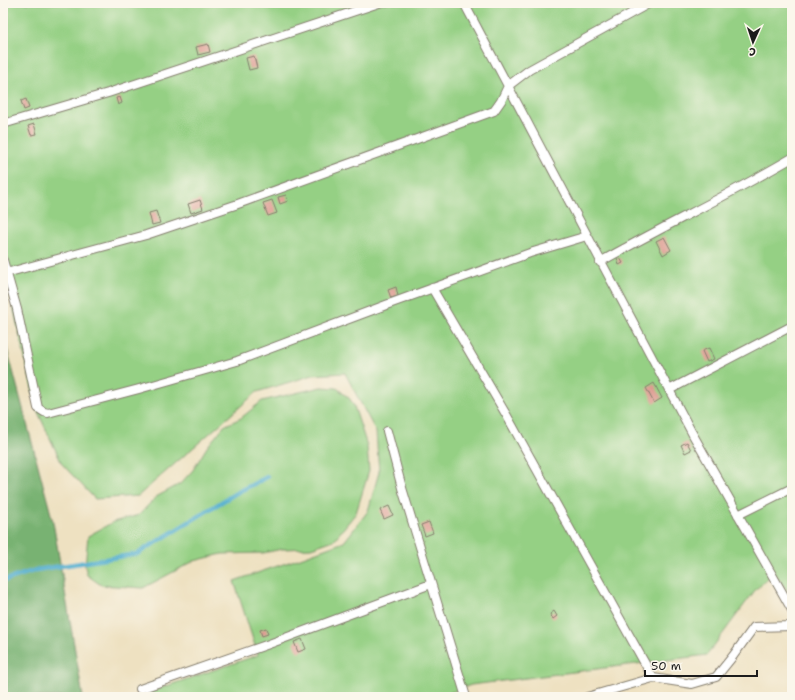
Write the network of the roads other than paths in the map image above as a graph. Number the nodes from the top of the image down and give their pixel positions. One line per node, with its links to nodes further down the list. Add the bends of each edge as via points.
1 (379, 3): 5 (lane, via 108,93)
2 (464, 3): 4 (lane)
3 (650, 3): 4 (lane, via 529,70)
4 (508, 86): 7 (lane); 10 (lane, via 494,111 470,121 146,235)
5 (3, 124)
6 (792, 158): 9 (lane)
7 (587, 236): 9 (lane); 11 (lane, via 530,253)
8 (3, 260): 10 (lane)
9 (600, 262): 13 (lane)
10 (6, 273): 11 (lane, via 17,309 38,408 48,413 237,361)
11 (432, 288): 20 (lane, via 507,416)
12 (792, 326): 13 (lane)
13 (669, 390): 16 (lane)
14 (387, 431): 17 (lane)
15 (792, 488): 16 (lane)
16 (738, 515): 18 (lane)
17 (432, 584): 21 (lane); 22 (lane)
18 (792, 610)
19 (792, 626): 20 (lane, via 754,627 716,678 692,684)
20 (653, 678): 23 (lane)
21 (140, 689)
22 (466, 697)
23 (587, 697)

